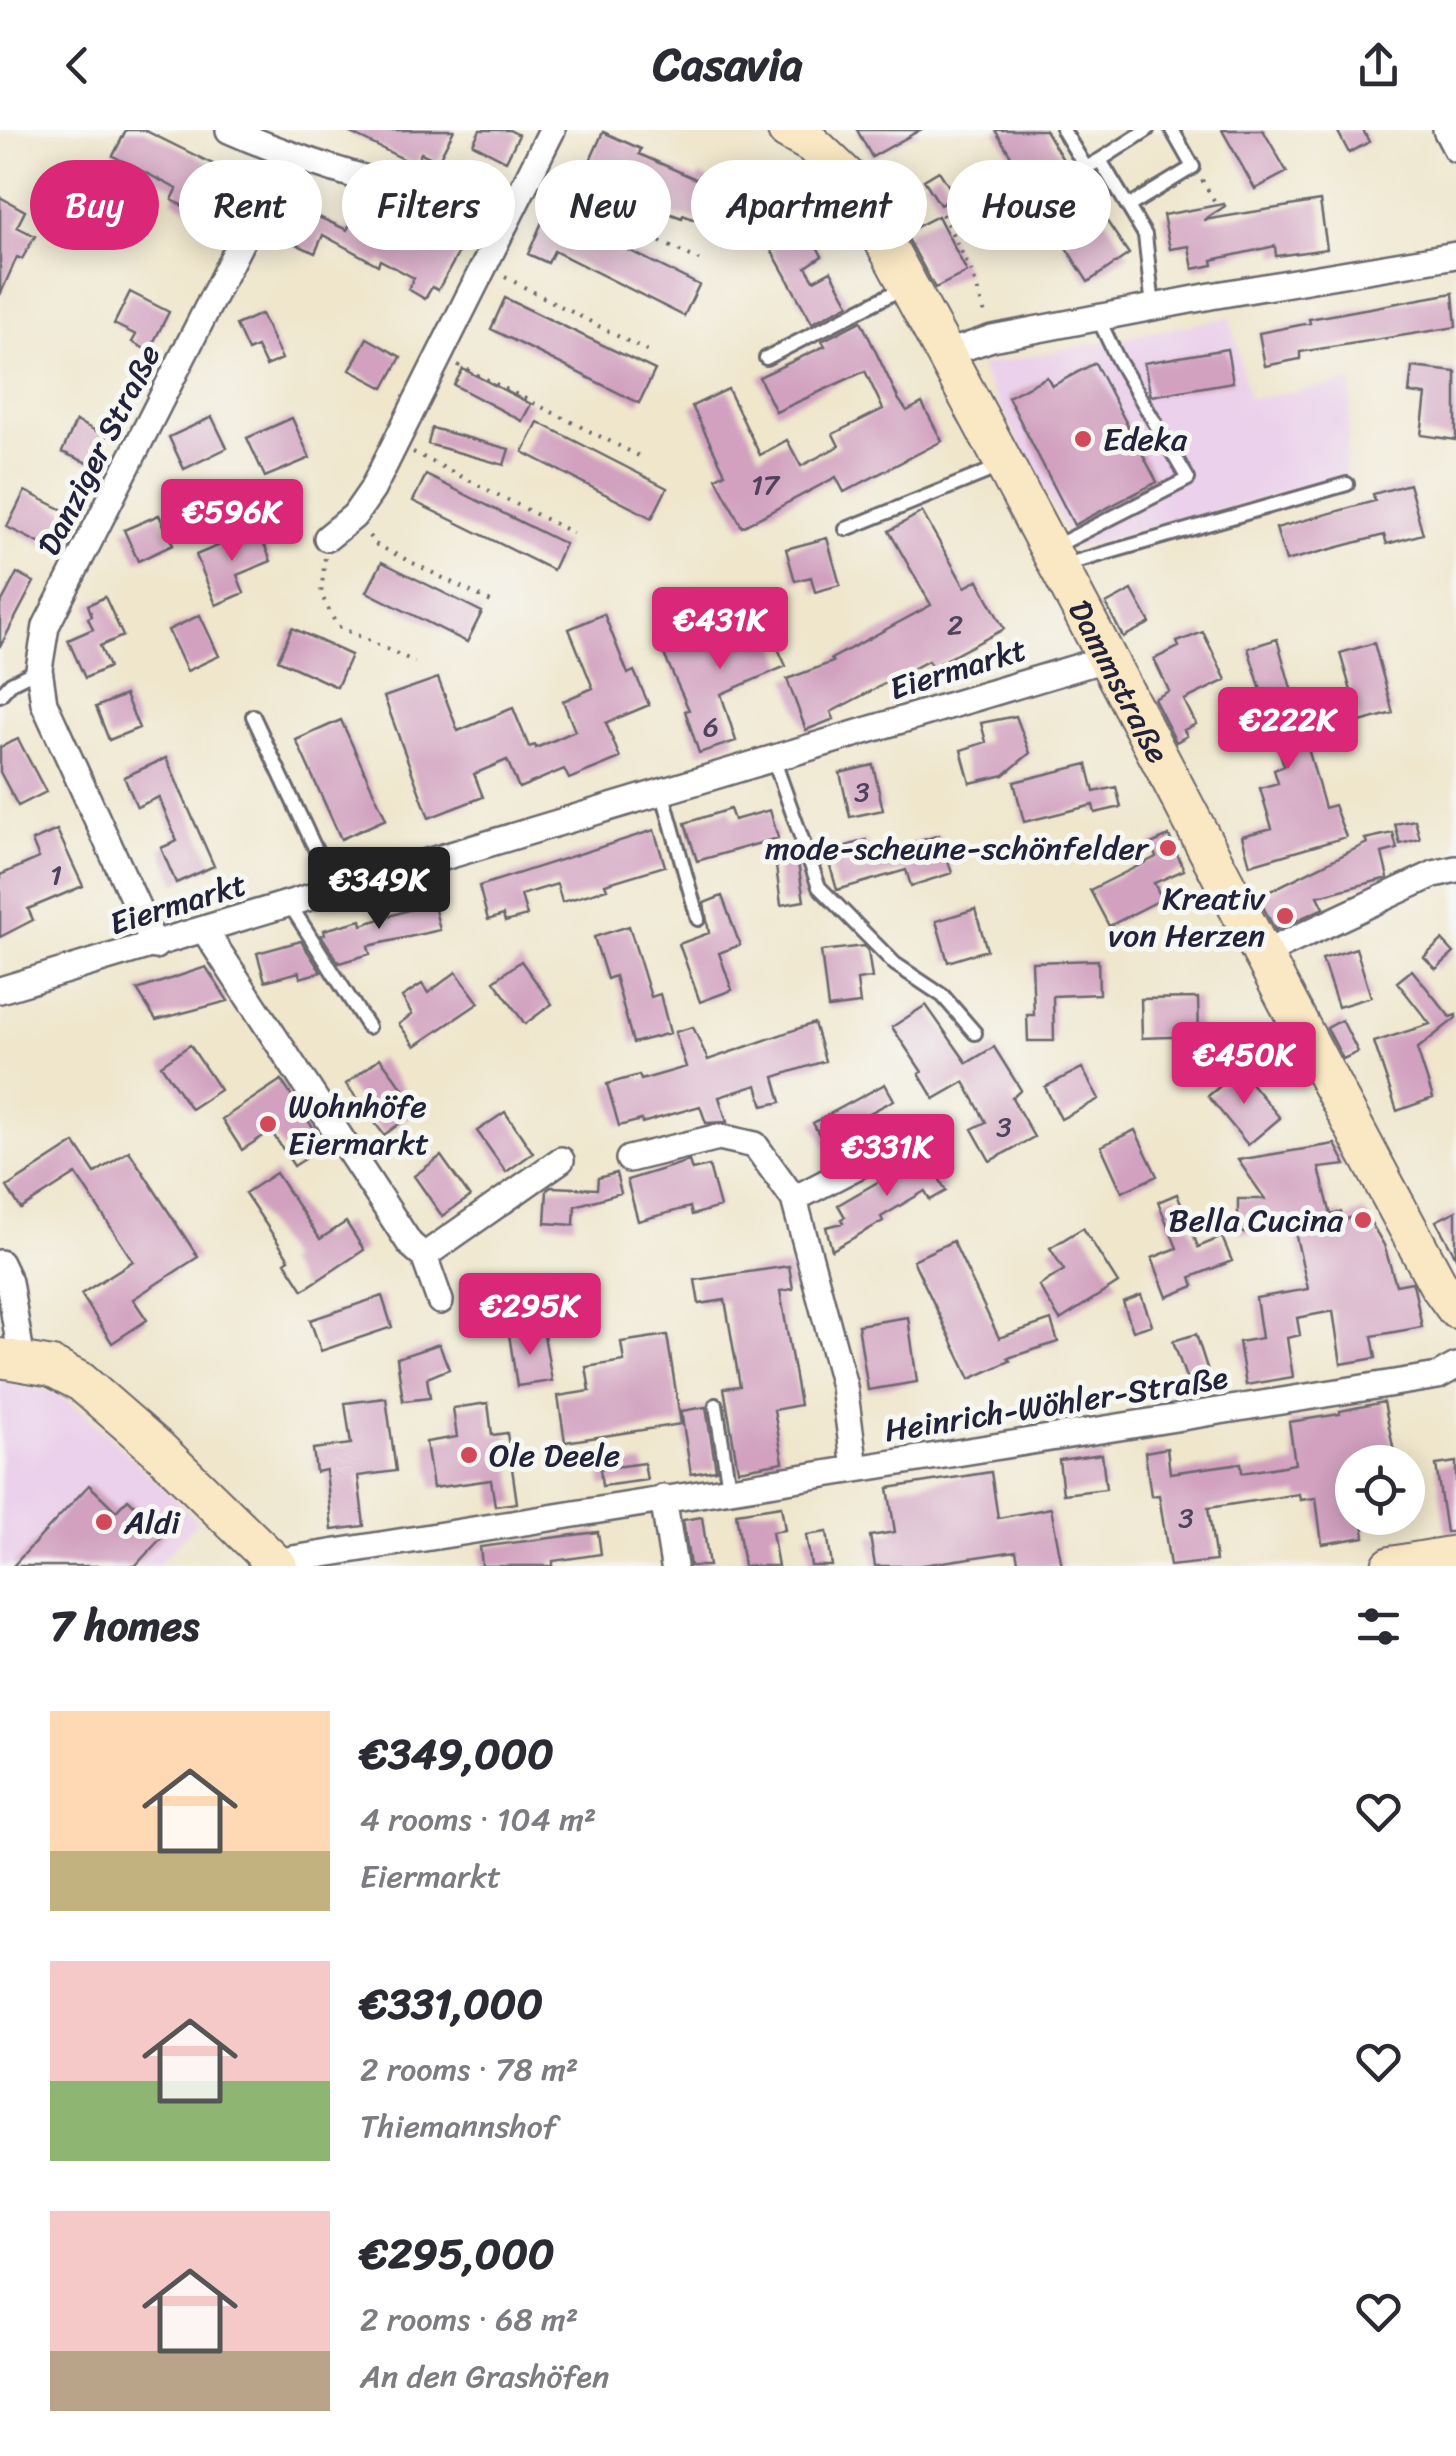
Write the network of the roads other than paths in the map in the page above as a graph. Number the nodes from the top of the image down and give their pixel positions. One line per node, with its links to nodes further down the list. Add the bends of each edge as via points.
1 (229, 130): 9 (street)
2 (552, 130): 14 (street)
3 (786, 130): 18 (main road, Dammstraße, via 812,144 851,181)
4 (1063, 130): 10 (lane)
5 (1148, 130): 11 (lane)
6 (1172, 130): 15 (lane, via 1193,167)
7 (1446, 130): 8 (street)
8 (1456, 149)
9 (285, 155): 12 (street); 29 (street, Danziger Straße, via 46,626)
10 (1081, 160)
11 (1100, 160)
12 (342, 173)
13 (1111, 177): 15 (lane)
14 (515, 204)
15 (1129, 206): 19 (lane, via 1144,235)
16 (490, 250): 26 (street, via 372,490)
17 (1456, 254): 19 (street)
18 (909, 286): 21 (main road, Dammstraße); 22 (lane)
19 (1152, 307): 20 (street)
20 (1098, 318): 21 (street); 27 (lane, via 1188,479)
21 (945, 354): 23 (main road, Dammstraße)
22 (766, 358)
23 (1004, 465): 25 (lane); 27 (main road, Dammstraße)
24 (1348, 484): 27 (lane)
25 (846, 529)
26 (327, 538)
27 (1054, 558): 28 (main road, Dammstraße)
28 (1105, 658): 32 (street, Eiermarkt); 40 (main road, Dammstraße)
29 (38, 669): 30 (lane); 39 (street, Danziger Straße, via 44,703)
30 (0, 696)
31 (253, 716): 35 (lane)
32 (772, 758): 33 (street, Eiermarkt); 43 (lane, via 819,887 894,964 943,996)
33 (662, 791): 35 (street, Eiermarkt); 37 (lane)
34 (1456, 869): 40 (street)
35 (335, 891): 36 (street, Eiermarkt)
36 (290, 904): 38 (street, Eiermarkt); 42 (lane)
37 (698, 919)
38 (205, 930): 39 (street, Eiermarkt); 48 (street)
39 (155, 946): 41 (street, Eiermarkt)
40 (1261, 956): 51 (main road, Dammstraße)
41 (0, 990)
42 (368, 1028)
43 (975, 1033)
44 (921, 1132): 47 (street)
45 (629, 1159): 47 (street, via 719,1136 755,1145)
46 (561, 1160): 48 (street)
47 (794, 1199): 55 (street, via 844,1386)
48 (424, 1256): 50 (street)
49 (0, 1263): 52 (street, via 9,1282)
50 (440, 1301)
51 (1456, 1309)
52 (11, 1360): 59 (main road, via 52,1367 80,1382)
53 (1456, 1366): 55 (street, Heinrich-Wöhler-Straße, via 1438,1376)
54 (716, 1405): 56 (lane)
55 (854, 1468): 56 (street, Heinrich-Wöhler-Straße)
56 (728, 1488): 57 (street, Heinrich-Wöhler-Straße)
57 (663, 1498): 59 (street, Heinrich-Wöhler-Straße); 60 (street)
58 (1453, 1559): 61 (main road)
59 (276, 1564)
60 (674, 1566)
61 (1391, 1566)

